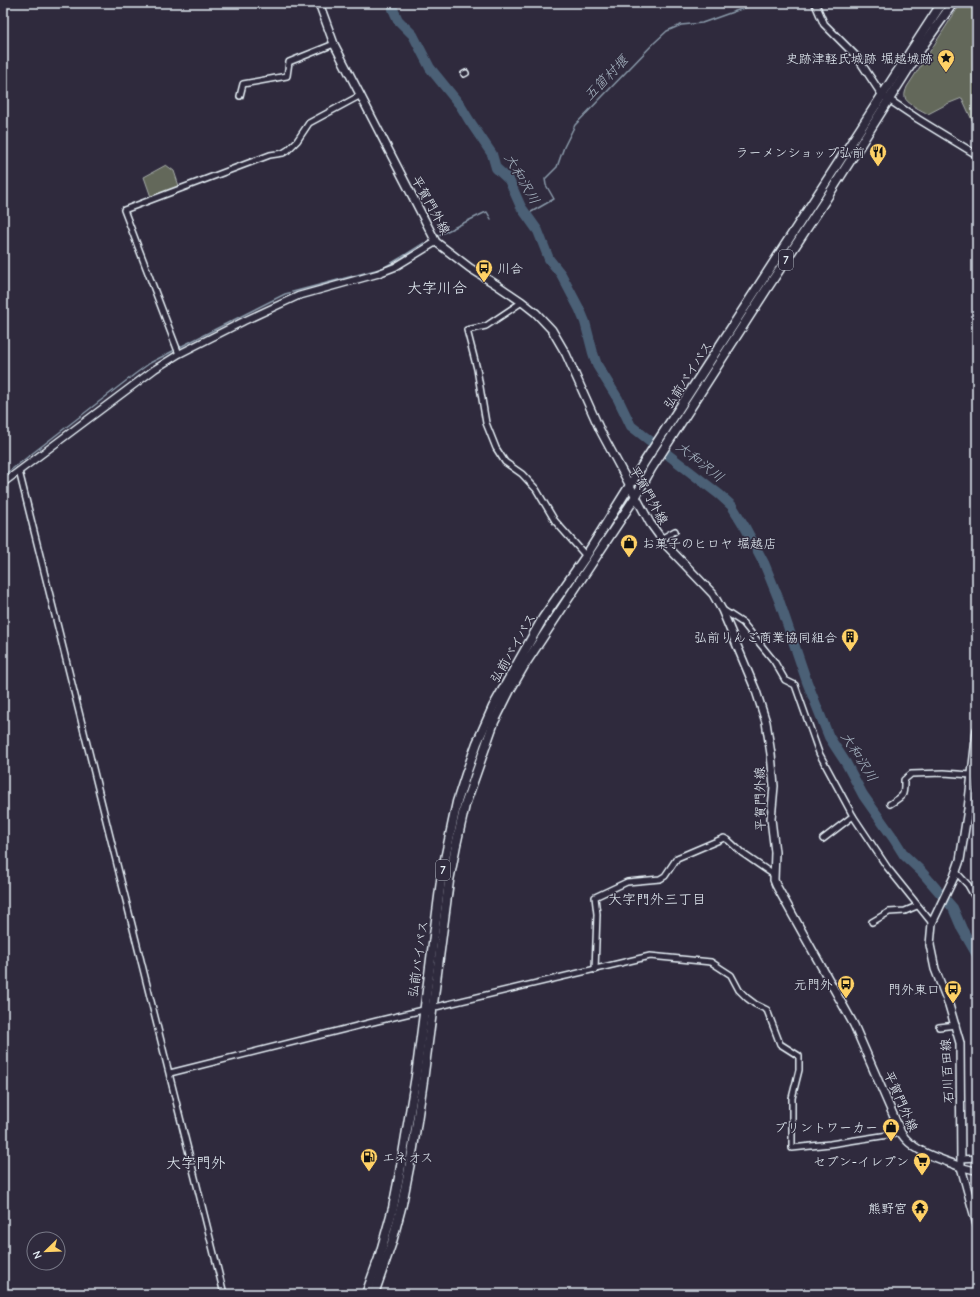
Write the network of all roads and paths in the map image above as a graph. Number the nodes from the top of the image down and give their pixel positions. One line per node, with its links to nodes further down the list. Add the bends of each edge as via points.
1 (319, 3): 5 (main road, 平賀門外線)
2 (815, 3): 8 (street, via 824,24 856,57)
3 (942, 3): 8 (highway, 7)
4 (953, 3): 8 (highway, 7)
5 (334, 44): 6 (main road, 平賀門外線); 7 (street, via 290,62 287,76 243,84)
6 (361, 95): 10 (main road, 平賀門外線); 12 (street, via 309,123 297,141 283,153 270,155 124,210)
7 (240, 96)
8 (886, 98): 9 (street); 13 (highway, 弘前バイパス / 7)
9 (977, 155)
10 (436, 242): 11 (main road, 平賀門外線); 12 (street, via 395,267 298,296)
11 (522, 302): 16 (main road, 平賀門外線, via 552,330); 20 (street, via 486,326 467,330 486,422 496,448 505,462 522,474 536,489 555,521)
12 (179, 354): 14 (street, via 155,369)
13 (680, 417): 16 (highway, 弘前バイパス / 7, via 645,461); 17 (highway, 弘前バイパス / 7)
14 (19, 471): 15 (street); 38 (street)
15 (3, 483)
16 (630, 486): 17 (main road, 平賀門外線); 20 (highway, 弘前バイパス / 7)
17 (636, 496): 19 (main road, 平賀門外線); 34 (highway, 弘前バイパス / 7, via 525,664 494,722 465,805 456,845)
18 (676, 531): 19 (street)
19 (661, 539): 21 (main road, 平賀門外線, via 708,588)
20 (586, 556): 35 (highway, 弘前バイパス / 7, via 543,618 496,700 476,743 458,802 442,873)
21 (722, 610): 25 (street, via 743,623 774,661 785,680 795,685 819,753); 27 (main road, 平賀門外線, via 756,691 766,722 774,786 771,819 775,852)
22 (977, 730): 23 (main road)
23 (971, 775): 24 (street, via 911,774 904,780 902,797); 28 (main road, via 963,846)
24 (890, 804)
25 (853, 816): 26 (street); 30 (street)
26 (823, 839)
27 (774, 875): 33 (street, via 724,838 677,858 660,879 627,882 595,897); 39 (main road, 平賀門外線, via 784,901 854,1025)
28 (955, 875): 29 (street, via 968,885); 31 (main road)
29 (977, 901)
30 (917, 906): 31 (street); 32 (street, via 905,911 889,912)
31 (933, 920): 36 (main road, 石川百田線, via 930,944 932,957)
32 (872, 922)
33 (595, 970): 34 (street); 39 (street, via 650,956 711,962 731,975 747,998 767,1010 780,1044 799,1056 799,1070 792,1098 792,1148)
34 (433, 1008): 35 (street); 47 (highway, 弘前バイパス / 7, via 424,1081 402,1204)
35 (424, 1010): 38 (street); 46 (highway, 弘前バイパス / 7, via 416,1076 393,1208)
36 (956, 1025): 37 (street); 41 (main road, 石川百田線, via 960,1043)
37 (939, 1027)
38 (170, 1073): 45 (street)
39 (901, 1133): 42 (main road, 平賀門外線, via 912,1146)
40 (977, 1158): 41 (street)
41 (961, 1159): 42 (main road, 石川百田線)
42 (961, 1167): 43 (street); 44 (main road, 石川百田線)
43 (977, 1171)
44 (977, 1223)
45 (224, 1294)
46 (366, 1294)
47 (374, 1294)

